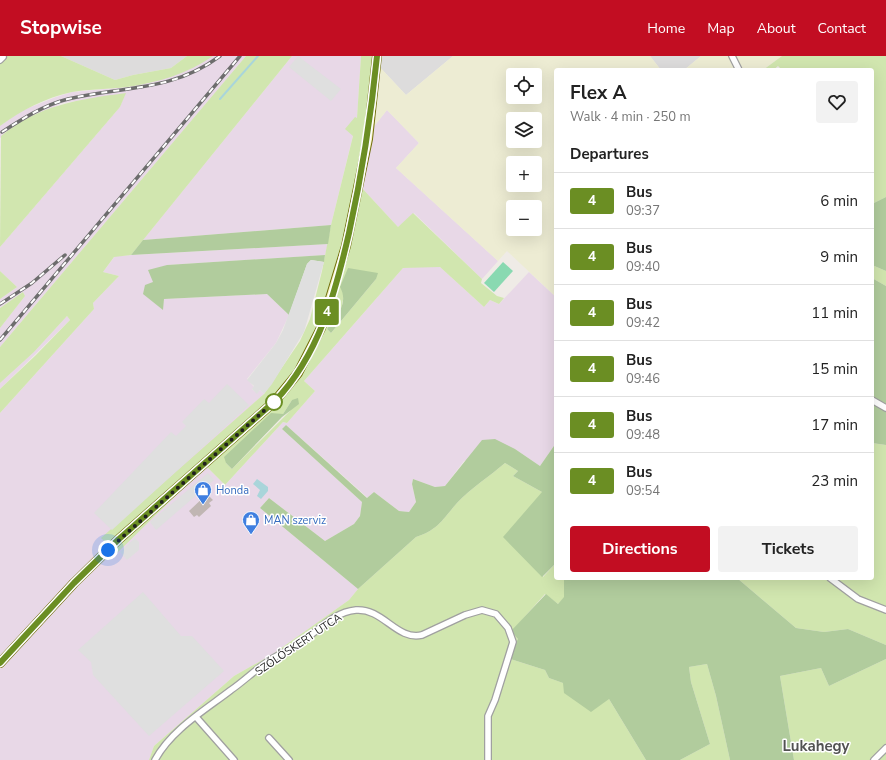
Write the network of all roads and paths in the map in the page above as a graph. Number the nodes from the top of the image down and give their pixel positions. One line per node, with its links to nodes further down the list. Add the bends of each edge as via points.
1 (377, 56): 8 (main road, via 368,139 339,274 322,328 298,373 275,401 119,539)
2 (732, 56): 3 (street)
3 (738, 68)
4 (874, 401): 5 (street)
5 (886, 408)
6 (833, 580): 7 (street, via 858,599)
7 (886, 610)
8 (0, 662)
9 (196, 717): 12 (street, SZŐLŐSKERT UTCA, via 170,738); 13 (street); 15 (street, SZŐLŐSKERT UTCA, via 268,662 345,612 361,610 375,613 403,633 418,636 470,613 488,610 504,621 513,642 488,716)
10 (269, 738): 14 (street)
11 (886, 748): 16 (street)
12 (156, 760)
13 (234, 760)
14 (289, 760)
15 (488, 760)
16 (874, 760)

